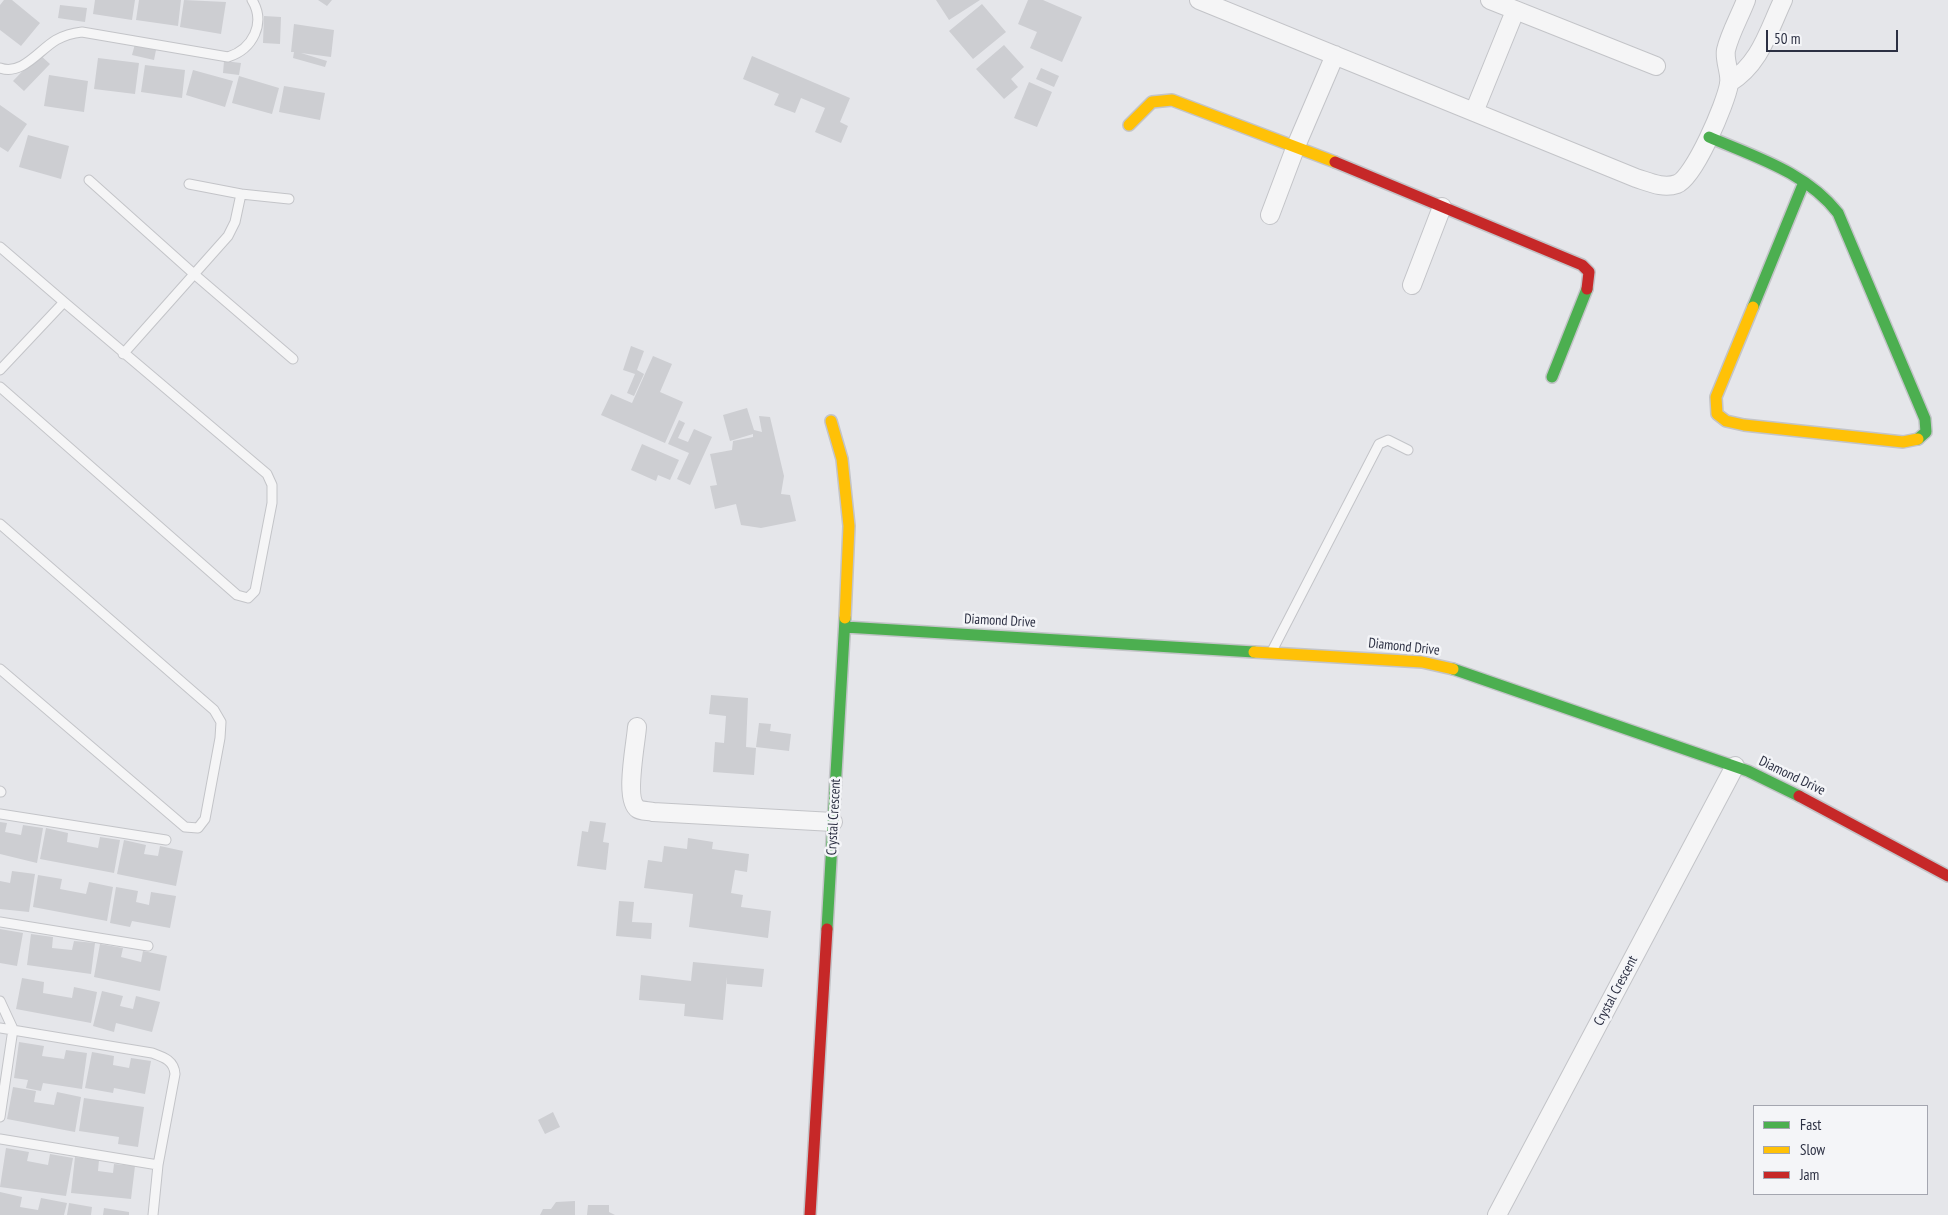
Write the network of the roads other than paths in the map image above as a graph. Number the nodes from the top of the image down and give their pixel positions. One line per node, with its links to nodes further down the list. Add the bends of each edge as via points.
1 (252, 0): 9 (lane, via 257,8 258,21 252,40 242,53 228,57 82,32 56,40 22,67 12,70)
2 (1200, 0): 7 (street)
3 (1490, 0): 6 (street)
4 (1746, 0): 10 (street, via 1727,48)
5 (1783, 0): 10 (street, via 1755,60 1742,75)
6 (1515, 10): 8 (street); 11 (street)
7 (1335, 55): 11 (street); 14 (street)
8 (1656, 66)
9 (0, 68)
10 (1729, 83): 13 (street)
11 (1474, 112): 13 (street, via 1660,186 1678,184 1686,178)
12 (1129, 125): 14 (street, via 1147,103 1159,98)
13 (1709, 137): 16 (street, via 1774,165)
14 (1296, 146): 20 (street); 21 (street)
15 (89, 180): 23 (lane)
16 (1804, 182): 16 (street, via 1823,193 1838,213 1926,419 1924,436 1916,441 1744,425 1726,421 1716,411 1716,397)
17 (189, 184): 18 (lane)
18 (241, 194): 19 (lane); 23 (lane, via 235,222 228,236)
19 (289, 199)
20 (1442, 207): 24 (street); 29 (street, via 1587,269 1589,284)
21 (1270, 215)
22 (0, 247): 25 (lane)
23 (194, 274): 26 (lane); 27 (lane)
24 (1412, 285)
25 (64, 302): 26 (lane); 28 (lane)
26 (123, 354): 30 (lane, via 267,474 272,484 272,504 255,591 248,598 237,594)
27 (293, 359)
28 (0, 370)
29 (1552, 377)
30 (0, 387)
31 (831, 421): 34 (street, Crystal Crescent, via 847,490 849,526)
32 (1408, 450): 35 (lane, via 1388,440 1379,444)
33 (0, 524): 36 (lane, via 214,710 221,722 220,738 205,819 198,828 185,826)
34 (845, 627): 35 (street, Diamond Drive); 40 (street, Crystal Crescent)
35 (1272, 651): 38 (street, Diamond Drive, via 1422,662 1460,670)
36 (0, 669)
37 (637, 727): 40 (street, via 631,801 638,809)
38 (1735, 766): 42 (street, Diamond Drive, via 1786,789); 53 (street, Crystal Crescent)
39 (0, 814): 41 (lane)
40 (833, 822): 52 (street, Crystal Crescent)
41 (166, 840)
42 (1948, 876)
43 (0, 922): 44 (lane)
44 (148, 946)
45 (0, 1001): 47 (lane)
46 (0, 1028): 47 (lane)
47 (13, 1030): 48 (lane); 50 (lane, via 152,1053 172,1063 175,1074)
48 (0, 1117)
49 (0, 1140): 50 (lane)
50 (158, 1165): 51 (lane)
51 (152, 1215)
52 (810, 1215)
53 (1497, 1215)

